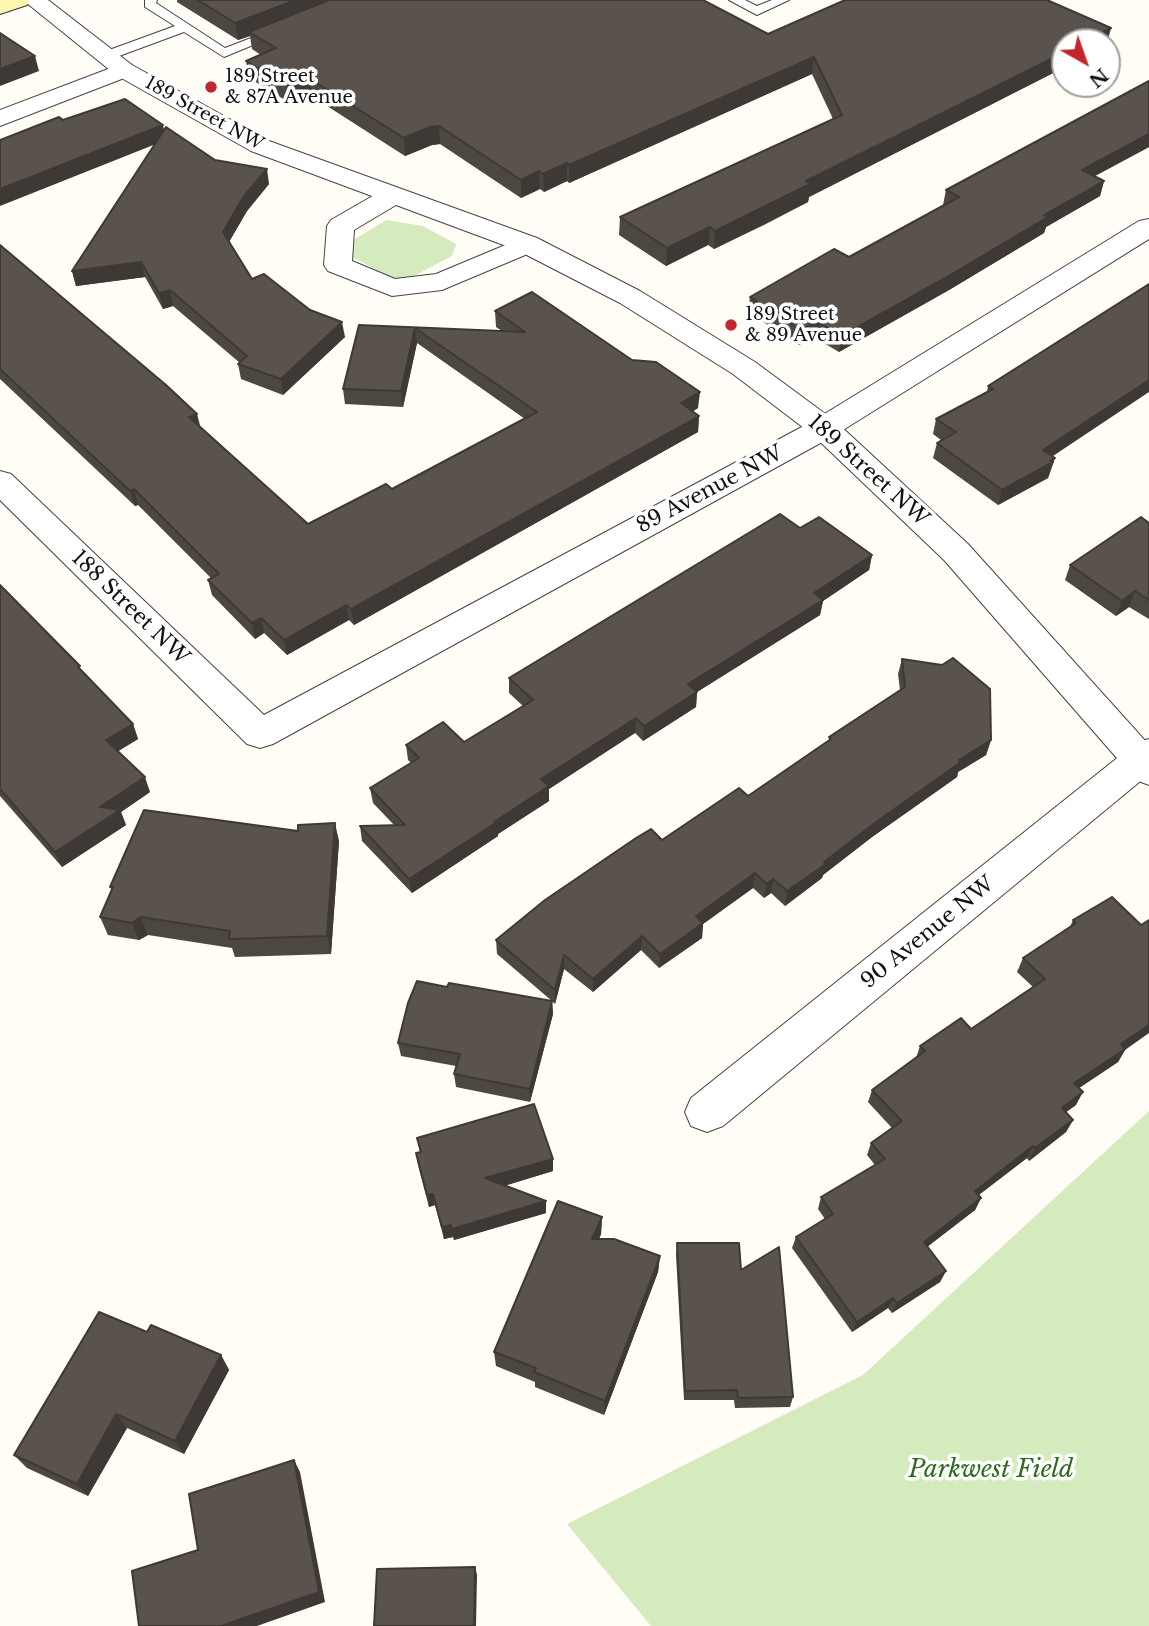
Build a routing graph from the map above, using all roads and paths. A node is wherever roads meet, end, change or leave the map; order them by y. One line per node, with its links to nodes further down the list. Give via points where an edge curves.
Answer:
1 (19, 0): 6 (main road)
2 (34, 0): 9 (street, 189 Street NW)
3 (151, 0): 7 (lane, via 149,4)
4 (735, 0): 5 (lane, via 757,11)
5 (783, 0)
6 (0, 7)
7 (185, 27): 8 (lane, via 224,53); 9 (lane)
8 (286, 29)
9 (115, 63): 10 (street); 11 (street, 189 Street NW, via 260,146)
10 (0, 119)
11 (392, 196): 13 (street, 189 Street NW); 13 (street, via 341,226 338,265 392,288 442,282)
12 (1149, 226): 14 (street, 89 Avenue NW)
13 (527, 244): 14 (street, 189 Street NW, via 688,331)
14 (824, 428): 16 (street, 89 Avenue NW); 17 (street, 189 Street NW, via 956,552)
15 (0, 481): 16 (street, 188 Street NW)
16 (260, 734)
17 (1146, 761): 18 (street, 90 Avenue NW)
18 (708, 1112)

